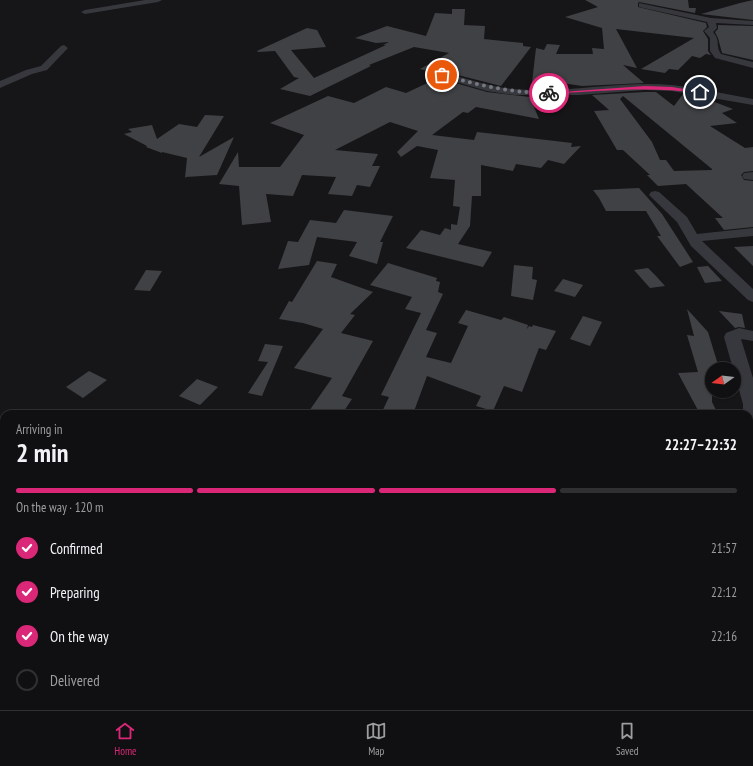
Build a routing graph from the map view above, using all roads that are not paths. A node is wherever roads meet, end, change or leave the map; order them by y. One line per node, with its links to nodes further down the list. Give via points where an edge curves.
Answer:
1 (158, 0): 2 (street)
2 (143, 1): 4 (street)
3 (642, 5): 5 (street)
4 (85, 12)
5 (711, 20): 6 (street); 8 (street, via 713,28 708,32 714,38 713,46 718,56)
6 (753, 23)
7 (64, 48): 10 (street, via 44,68)
8 (753, 65)
9 (442, 75): 11 (street, via 487,88 514,92 672,88)
10 (0, 85)
11 (753, 102)
12 (655, 196): 14 (street, via 682,220)
13 (753, 232): 14 (street)
14 (694, 238): 15 (street, via 710,257)
15 (753, 297)
16 (753, 336): 17 (street, via 739,333 732,337)
17 (752, 410)

